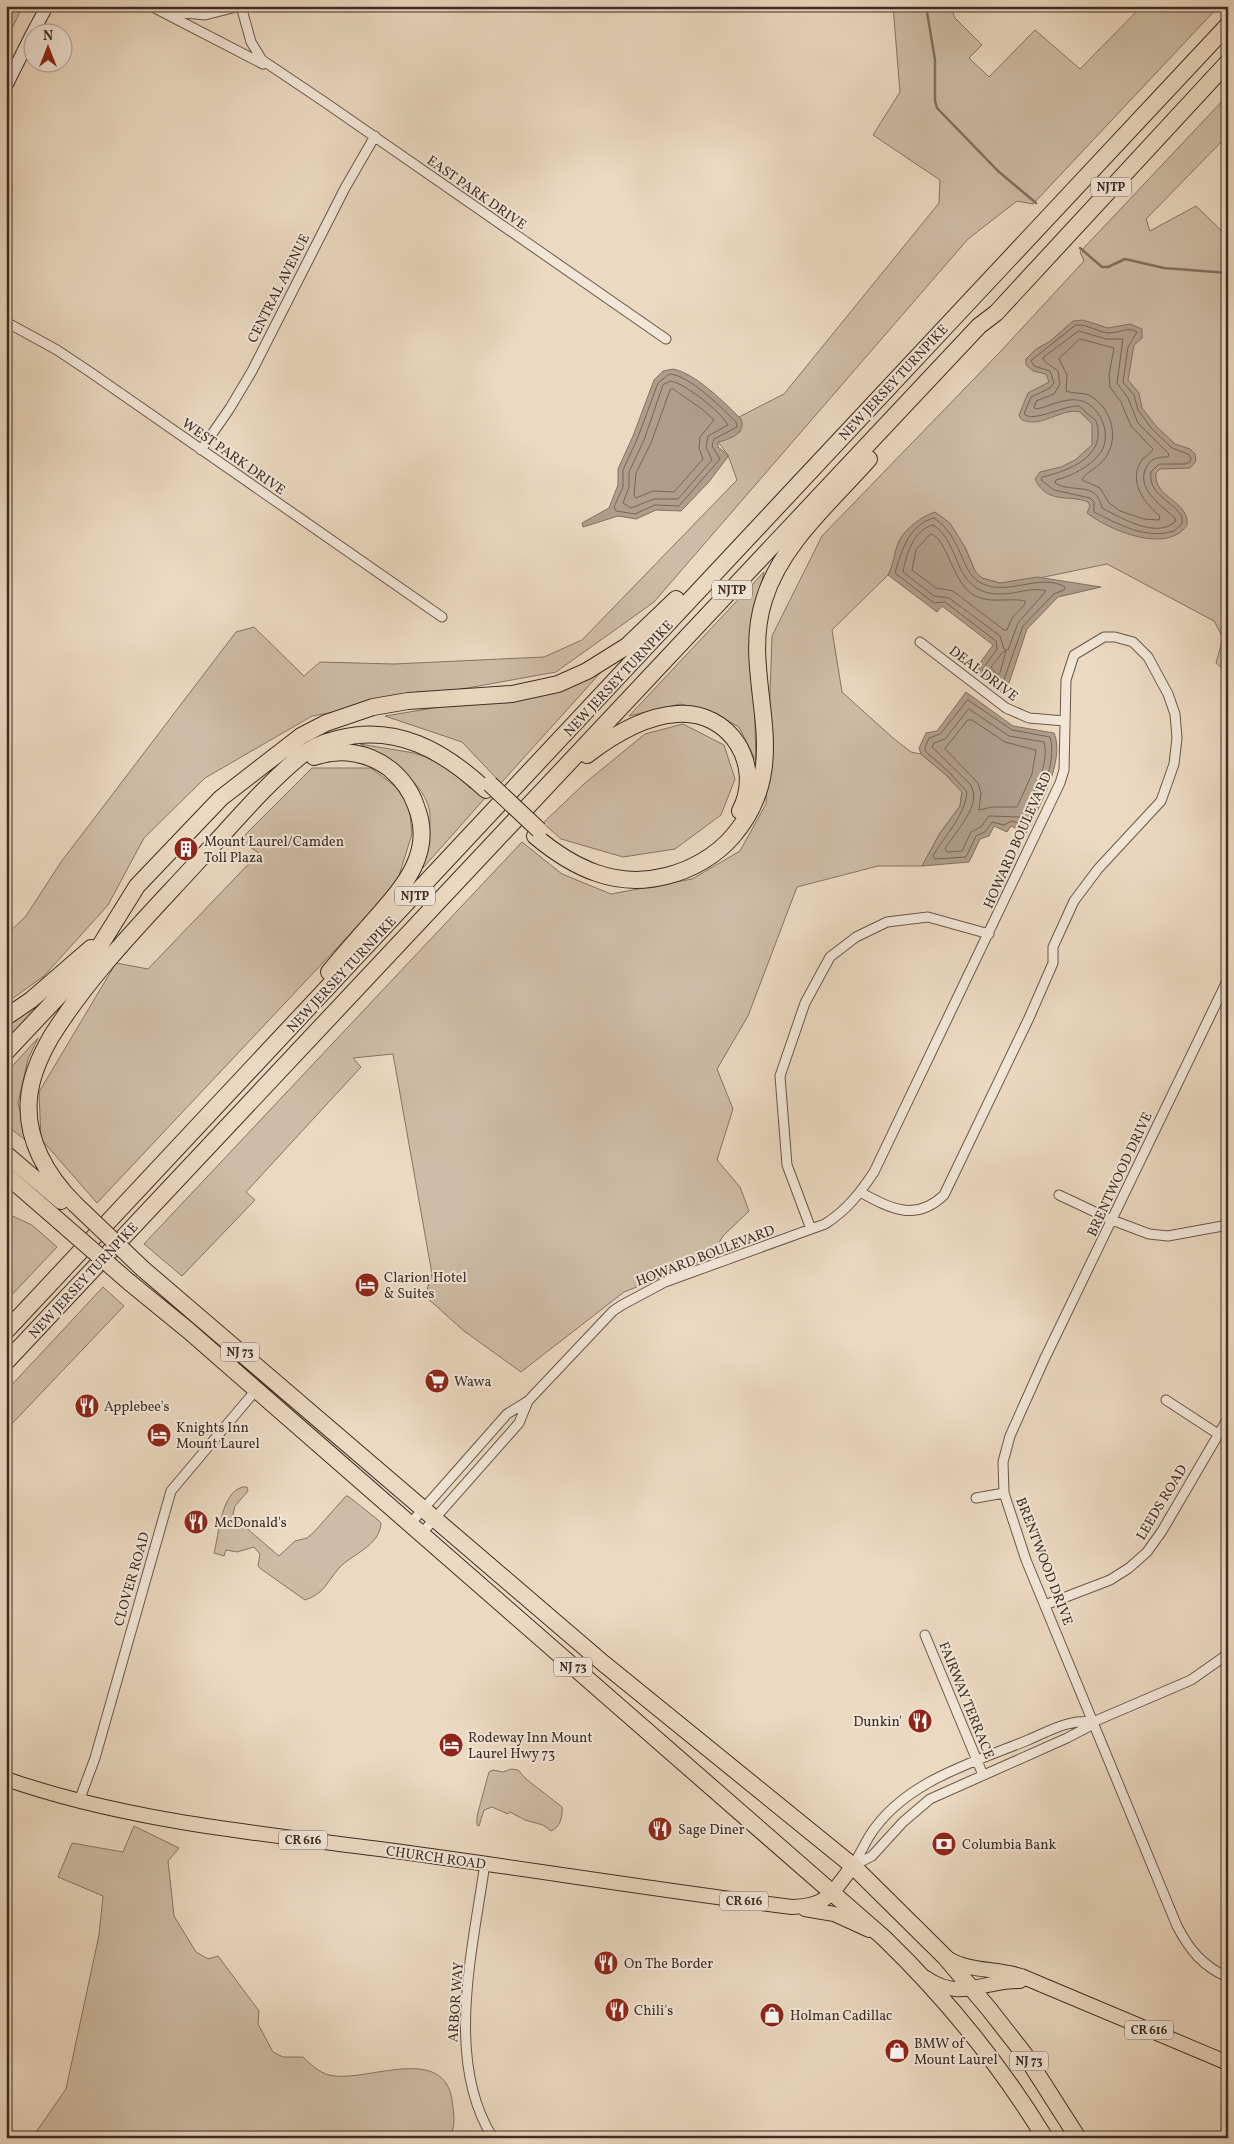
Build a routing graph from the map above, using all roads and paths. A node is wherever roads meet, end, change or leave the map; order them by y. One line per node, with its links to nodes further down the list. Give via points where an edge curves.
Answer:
1 (47, 6): 4 (street)
2 (241, 6): 3 (street, via 204,15); 8 (street, EAST PARK DRIVE, via 255,51)
3 (153, 8): 8 (street, EAST PARK DRIVE)
4 (39, 22)
5 (1228, 25): 14 (highway, NEW JERSEY TURNPIKE / NJTP)
6 (22, 55): 9 (street)
7 (1228, 62): 11 (highway, NEW JERSEY TURNPIKE / NJTP)
8 (272, 68): 10 (street, EAST PARK DRIVE)
9 (6, 86)
10 (375, 136): 13 (street, EAST PARK DRIVE); 15 (street, CENTRAL AVENUE, via 247,379)
11 (996, 313): 22 (highway, via 789,550 773,575 763,602 759,630 765,765 752,810 730,840 702,862 680,872 656,879 630,880 606,877 582,868 561,857); 23 (highway, NEW JERSEY TURNPIKE / NJTP, via 979,326)
12 (6, 322): 15 (street, WEST PARK DRIVE, via 57,350)
13 (666, 339)
14 (924, 349): 19 (highway, via 856,407 649,627 601,663 572,679 528,692 408,701 356,711 301,736); 31 (highway, NEW JERSEY TURNPIKE / NJTP)
15 (201, 450): 16 (street, WEST PARK DRIVE)
16 (442, 617)
17 (920, 642): 18 (street, DEAL DRIVE, via 1006,708 1029,718)
18 (1065, 721): 25 (street, HOWARD BOULEVARD, via 1064,770 1060,783); 34 (street, HOWARD BOULEVARD, via 1066,680 1074,655 1104,637 1133,642 1157,672 1175,714 1174,764 1161,801 1098,869 1074,901 1053,947 1053,963 1039,995 944,1194 934,1205 918,1211 886,1206)
19 (264, 764): 21 (highway, via 329,732 358,726 387,726 413,731 439,742); 24 (highway, via 221,798 166,854 137,886)
20 (282, 775): 21 (highway, via 302,756 324,743 360,734 384,734 420,743 442,754); 26 (highway); 31 (highway, via 324,753 352,753 376,760 398,777 411,793 418,810 422,837 420,855 407,881 298,1007)
21 (488, 787): 22 (highway)
22 (537, 833): 23 (highway, via 571,854 603,867 640,872 681,863 712,844 738,816 748,785 744,754 729,732 705,717 676,714 644,722 609,739 587,755 489,858)
23 (470, 869): 41 (highway, NEW JERSEY TURNPIKE / NJTP)
24 (114, 925): 28 (highway, via 42,992); 29 (highway, via 88,964)
25 (989, 934): 34 (street, HOWARD BOULEVARD, via 874,1172); 39 (street, via 928,916 887,922 856,937 830,957 805,1003 780,1076 787,1165)
26 (127, 939): 30 (highway, via 94,969); 36 (highway, via 59,1025 38,1063 31,1085 29,1120 38,1153)
27 (1228, 979): 37 (street, BRENTWOOD DRIVE)
28 (6, 1017)
29 (6, 1052)
30 (6, 1064)
31 (257, 1064): 40 (highway, NEW JERSEY TURNPIKE / NJTP)
32 (6, 1154): 36 (highway, NJ 73)
33 (6, 1175): 36 (highway, NJ 73)
34 (860, 1192): 39 (street, HOWARD BOULEVARD, via 842,1214)
35 (1059, 1195): 37 (street)
36 (68, 1211): 42 (highway, NJ 73, bridge, via 129,1282); 49 (highway, NJ 73, bridge, via 107,1236)
37 (1112, 1220): 38 (street, via 1149,1234 1168,1236); 47 (street, BRENTWOOD DRIVE, via 1010,1436 1003,1462)
38 (1228, 1225)
39 (811, 1229): 44 (street, HOWARD BOULEVARD, via 665,1282 634,1297 613,1311)
40 (6, 1331)
41 (6, 1362)
42 (256, 1390): 50 (highway, NJ 73); 58 (street, CLOVER ROAD, via 178,1480 168,1497 95,1758)
43 (1166, 1400): 46 (street)
44 (528, 1401): 49 (street, HOWARD BOULEVARD, via 506,1414); 49 (street, HOWARD BOULEVARD, via 519,1423)
45 (1228, 1418): 46 (street, LEEDS ROAD)
46 (1218, 1434): 51 (street, LEEDS ROAD, via 1147,1552 1129,1568 1105,1582)
47 (1004, 1493): 48 (street); 51 (street, BRENTWOOD DRIVE)
48 (976, 1498)
49 (428, 1515): 50 (street, HOWARD BOULEVARD); 50 (street, HOWARD BOULEVARD); 60 (highway, NJ 73, via 676,1724)
50 (415, 1529): 61 (highway, NJ 73)
51 (1045, 1605): 54 (street, BRENTWOOD DRIVE)
52 (925, 1635): 55 (street, FAIRWAY TERRACE)
53 (1228, 1654): 54 (street, via 1191,1680)
54 (1093, 1722): 55 (street, via 1081,1720 1070,1723); 56 (street, via 1067,1738); 66 (street, BRENTWOOD DRIVE, via 1176,1926 1203,1963)
55 (976, 1760): 56 (street, FAIRWAY TERRACE); 60 (street, via 927,1784 901,1803 870,1834)
56 (983, 1775): 60 (street, via 930,1799 903,1822 872,1856)
57 (6, 1780): 58 (main road, CHURCH ROAD / CR 616)
58 (79, 1801): 59 (main road, CHURCH ROAD / CR 616, via 213,1828)
59 (485, 1863): 62 (main road, CHURCH ROAD / CR 616); 70 (street, ARBOR WAY, via 470,1974 465,2050 474,2098)
60 (853, 1866): 61 (main road, CHURCH ROAD / CR 616); 64 (highway, NJ 73)
61 (832, 1893): 62 (main road, CHURCH ROAD / CR 616, via 818,1904); 63 (highway, NJ 73)
62 (792, 1907): 63 (main road, CR 616, via 844,1918)
63 (884, 1938): 65 (highway, NJ 73)
64 (945, 1957): 67 (main road, CR 616, via 963,1966 1005,1972); 68 (highway, NJ 73)
65 (915, 1970): 68 (main road, CR 616, via 935,1984 951,1990); 71 (highway, NJ 73, via 984,2052)
66 (1228, 1978)
67 (1039, 1984): 68 (main road, CR 616, via 1004,1981); 69 (main road, CR 616)
68 (972, 1989): 72 (highway, NJ 73, via 1025,2055)
69 (1228, 2062)
70 (493, 2138)
71 (1045, 2138)
72 (1078, 2138)

